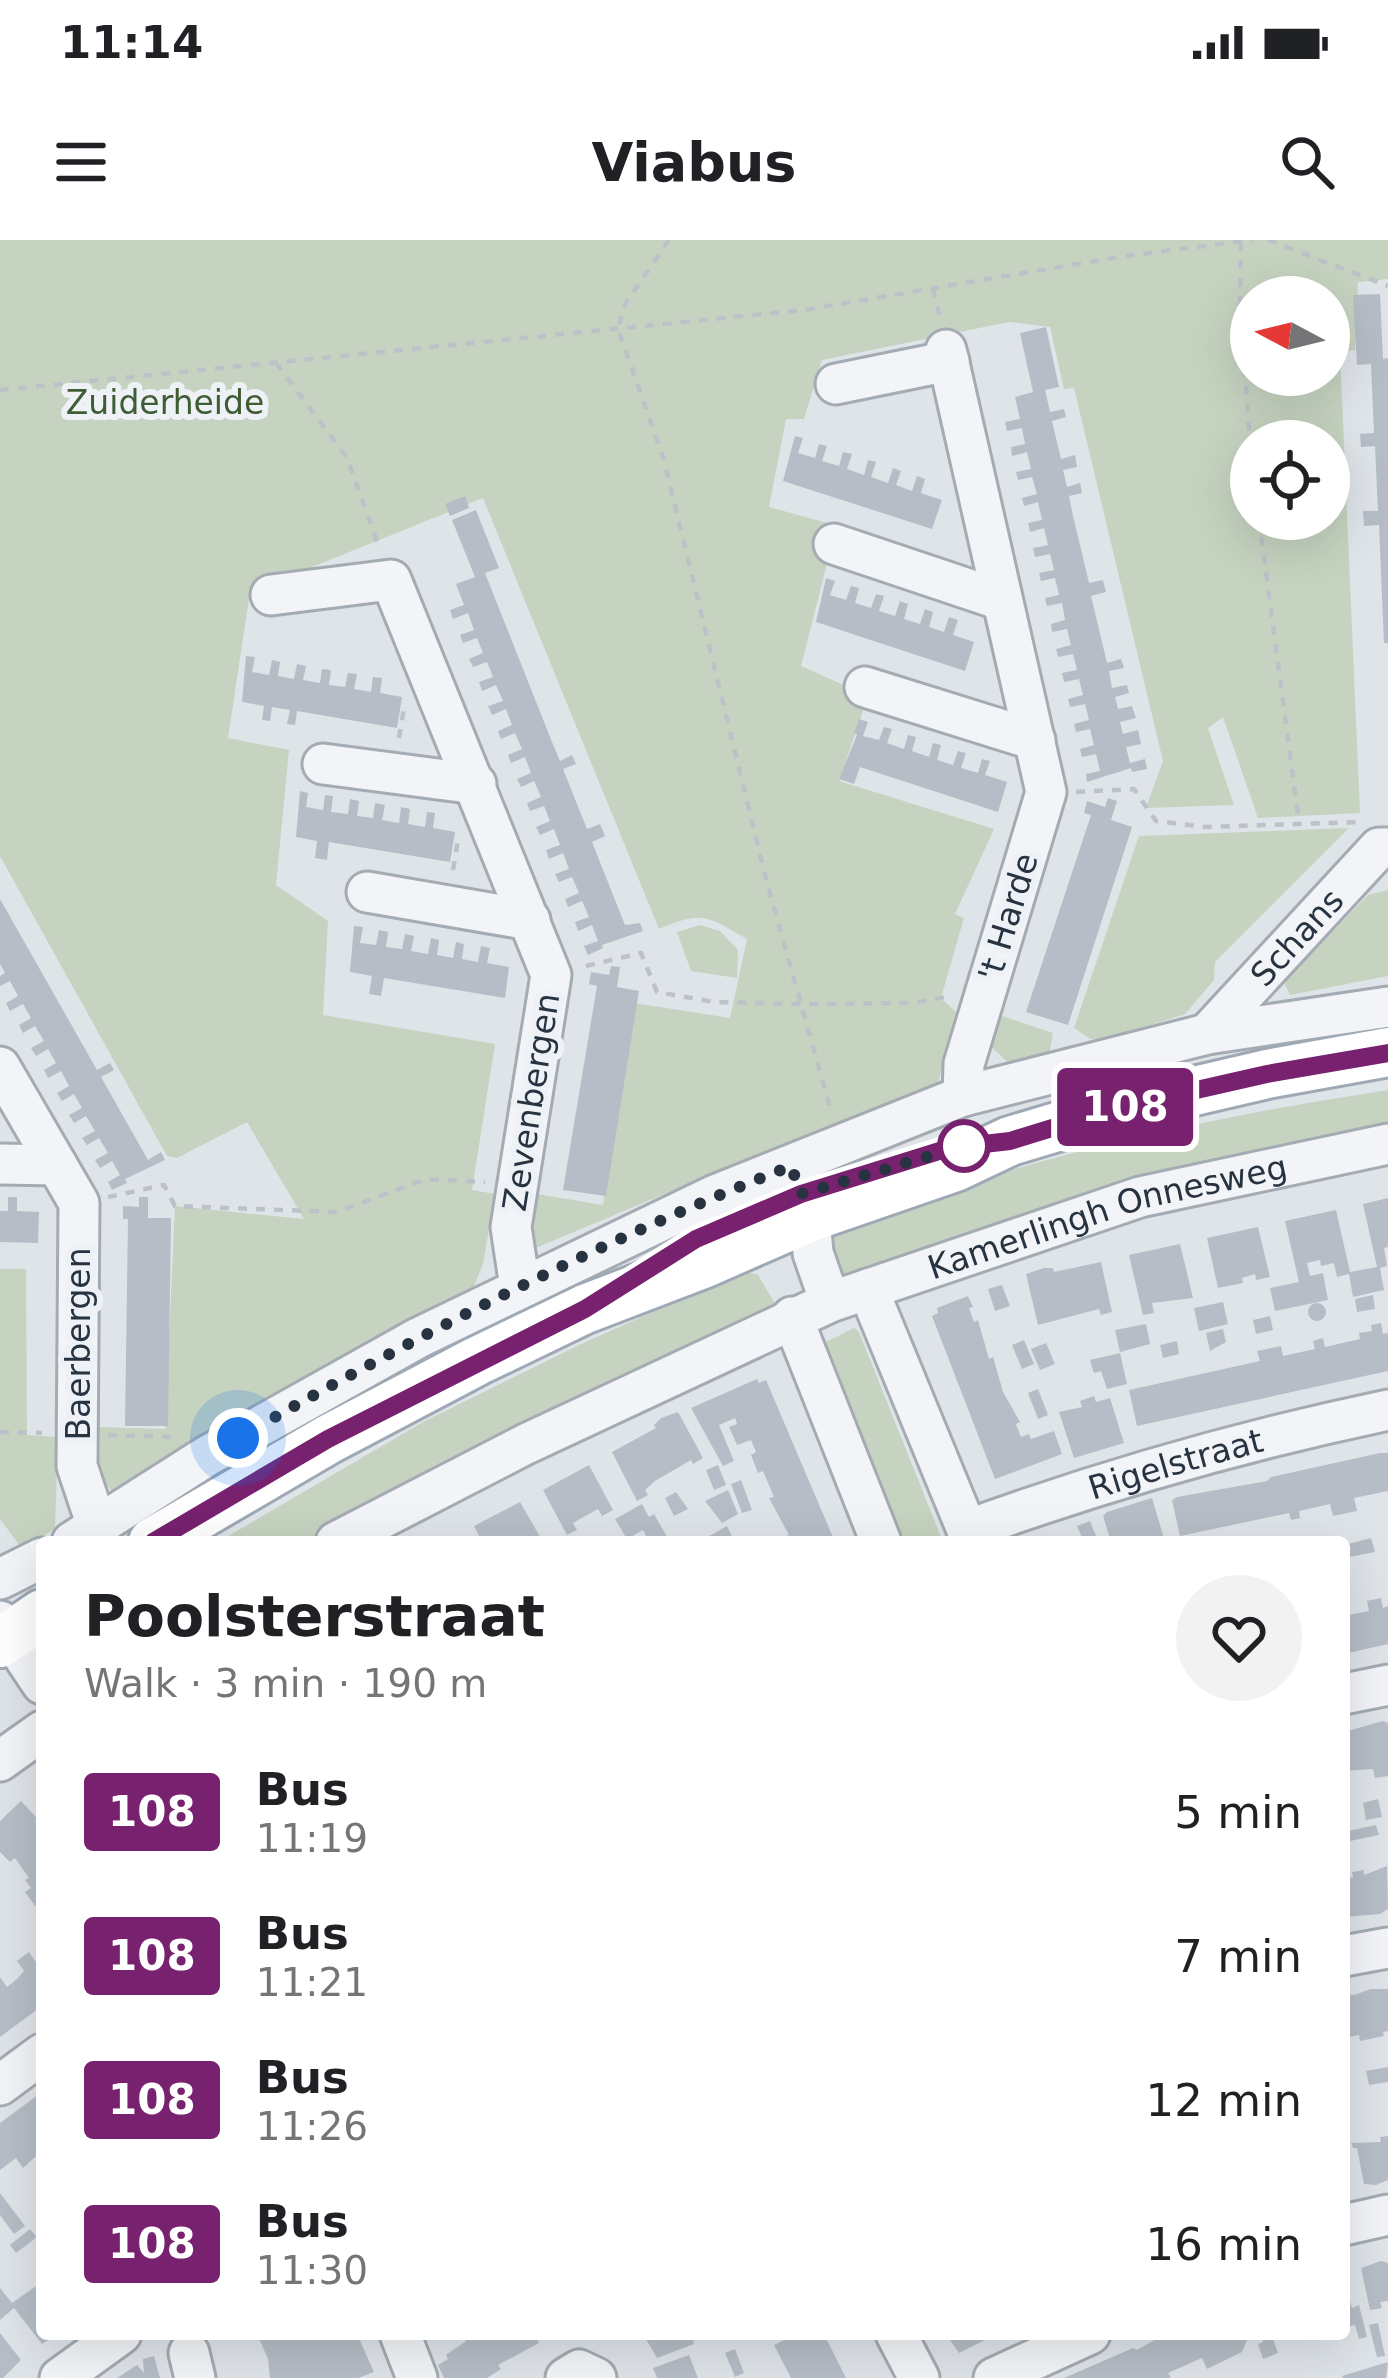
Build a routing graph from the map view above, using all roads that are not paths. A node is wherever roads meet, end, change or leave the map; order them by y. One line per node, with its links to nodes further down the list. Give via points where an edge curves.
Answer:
1 (836, 384): 4 (street, 't Harde, via 948,356)
2 (834, 544): 4 (street)
3 (272, 596): 8 (street, Zevenbergen, via 391,580)
4 (1001, 600): 6 (street, 't Harde)
5 (865, 687): 6 (street)
6 (1035, 740): 16 (street, 't Harde, via 1046,792 964,1064)
7 (323, 764): 8 (street)
8 (471, 784): 11 (street, Zevenbergen)
9 (1377, 835): 13 (street, Schans, via 1379,848)
10 (368, 892): 11 (street)
11 (530, 920): 21 (street, Zevenbergen, via 551,975 511,1227)
12 (1388, 1007): 13 (street)
13 (1207, 1034): 16 (street)
14 (1388, 1052): 20 (main road, via 1117,1108 1010,1141 949,1148)
15 (0, 1067): 19 (street, Baerbergen)
16 (963, 1096): 20 (street, via 842,1145)
17 (1388, 1144): 22 (street, Kamerlingh Onnesweg, via 1140,1197)
18 (0, 1164): 19 (street)
19 (57, 1165): 26 (street, Baerbergen, via 79,1203 77,1466)
20 (801, 1192): 21 (street, via 716,1195); 23 (street); 27 (main road, via 696,1239 585,1309 328,1439)
21 (520, 1287): 26 (street, via 238,1438)
22 (868, 1289): 23 (street, Kamerlingh Onnesweg); 30 (street)
23 (830, 1302): 24 (street, Kamerlingh Onnesweg)
24 (792, 1317): 28 (street, Kamerlingh Onnesweg); 29 (street)
25 (1388, 1410): 30 (street, Rigelstraat, via 1089,1485)
26 (85, 1534)
27 (163, 1536)
28 (348, 1536)
29 (879, 1536)
30 (970, 1536)
31 (36, 1561): 32 (street)
32 (0, 1580)
33 (13, 1629): 34 (street)
34 (36, 1673)
35 (1388, 1685): 36 (street)
36 (1350, 1693)
37 (36, 1735): 38 (street)
38 (0, 1761)
39 (1388, 1948): 40 (street)
40 (1350, 1955)
41 (36, 2058): 42 (street)
42 (0, 2085)
43 (1388, 2215): 44 (street)
44 (1350, 2224)
45 (113, 2340): 49 (street)
46 (402, 2340): 50 (street)
47 (899, 2340): 53 (street)
48 (1077, 2340): 54 (street)
49 (60, 2378)
50 (417, 2378)
51 (566, 2378): 52 (street, via 579,2370)
52 (596, 2378)
53 (919, 2378)
54 (994, 2378)

